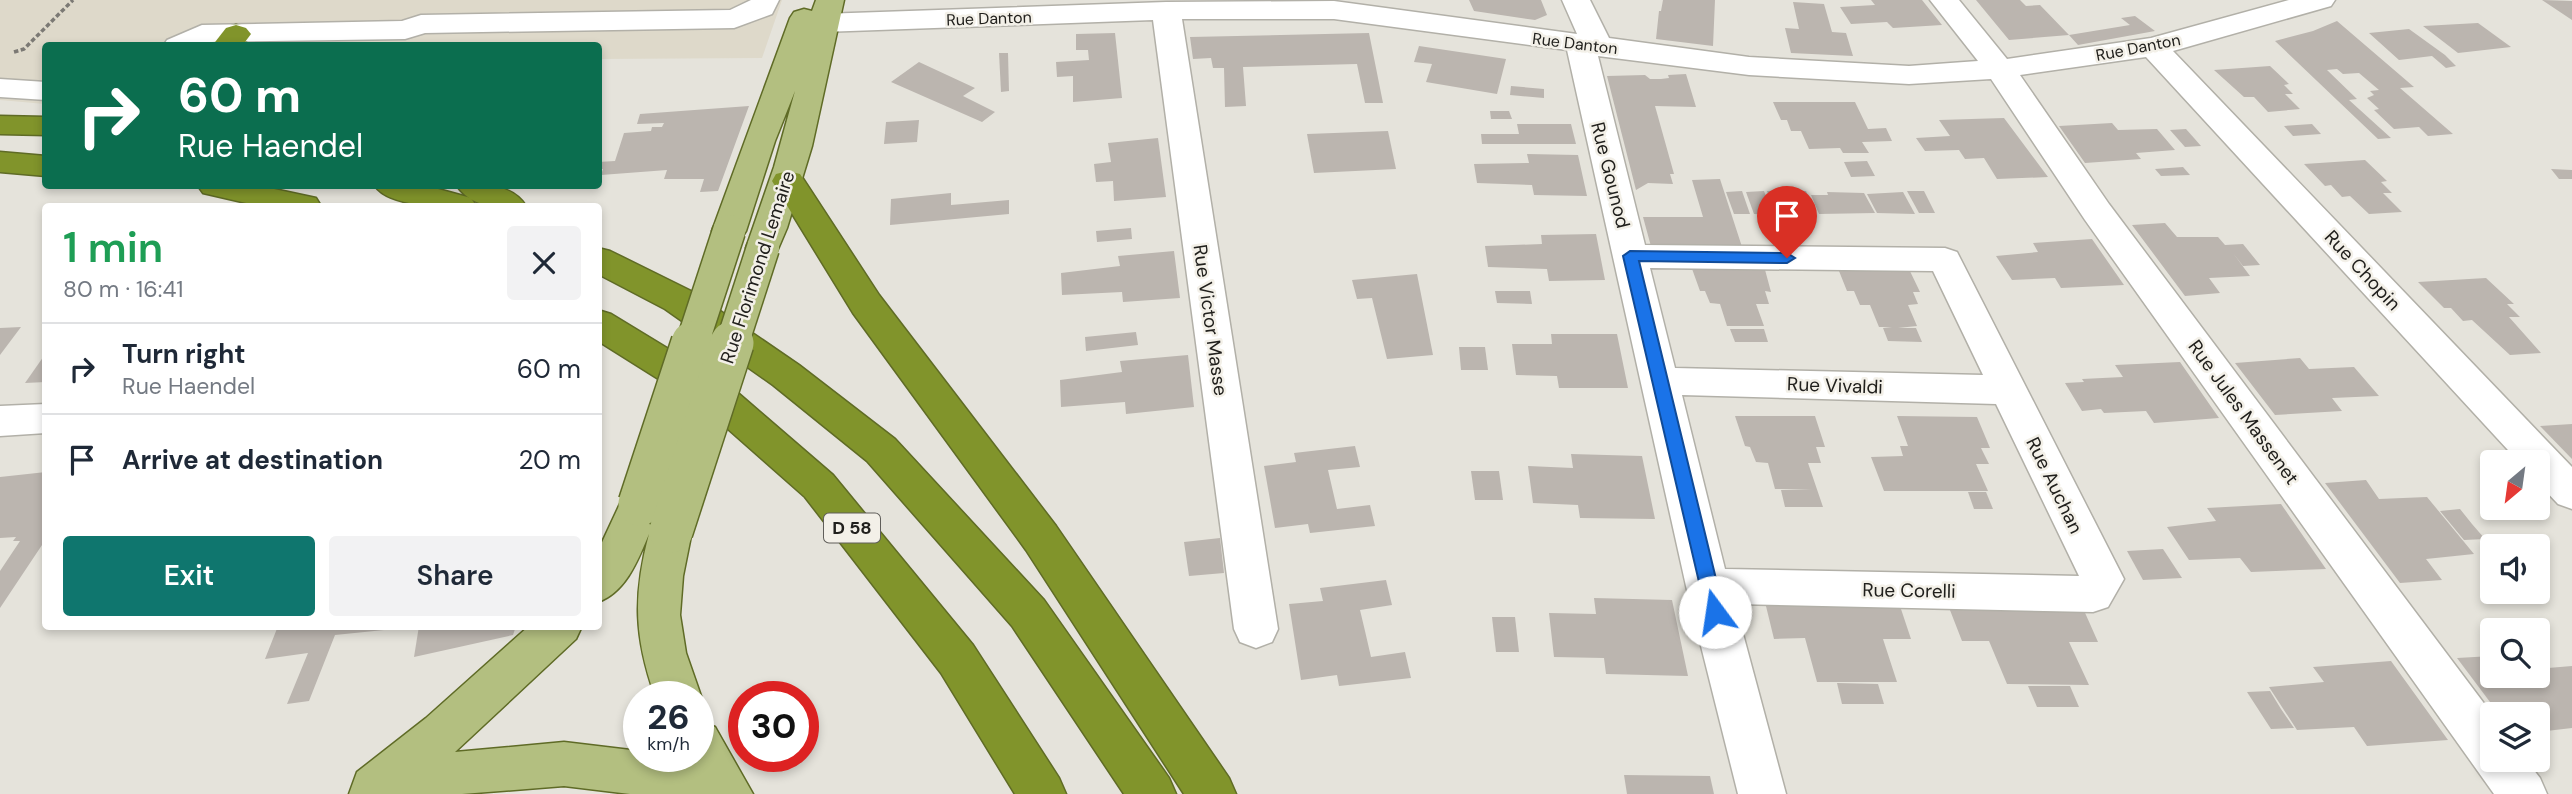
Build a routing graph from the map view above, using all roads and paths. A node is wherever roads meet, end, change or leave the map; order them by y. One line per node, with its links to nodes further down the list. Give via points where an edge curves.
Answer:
1 (73, 0): 16 (path, via 24,49)
2 (264, 0): 12 (street)
3 (297, 0): 11 (street)
4 (765, 0): 11 (street, via 762,8 734,19)
5 (1576, 0): 14 (street, Rue Gounod)
6 (1944, 0): 17 (street, Rue Jules Massenet)
7 (2321, 0): 15 (street, Rue Danton)
8 (1332, 5): 10 (street, Rue Danton); 14 (street, Rue Danton)
9 (821, 8): 10 (street, Rue Danton); 24 (main road, Rue Florimond Lemaire, via 813,80); 39 (main road, Rue Florimond Lemaire, bridge, via 729,232)
10 (1166, 11): 43 (street, Rue Victor Masse)
11 (271, 31): 12 (street)
12 (231, 40): 13 (street, via 202,34)
13 (185, 42)
14 (1589, 46): 17 (street, Rue Danton, via 1749,66 1909,75); 31 (street, Rue Gounod)
15 (2153, 47): 17 (street, Rue Danton); 38 (street, Rue Chopin)
16 (12, 53)
17 (2000, 69): 46 (street, Rue Jules Massenet, via 2097,212)
18 (0, 88): 19 (street)
19 (42, 91)
20 (0, 125): 21 (highway)
21 (42, 126)
22 (0, 162): 23 (highway)
23 (42, 166)
24 (788, 181): 39 (main road, Rue Florimond Lemaire, bridge); 55 (highway, via 866,304 1041,538)
25 (228, 189): 28 (highway)
26 (401, 189): 29 (highway)
27 (479, 189): 30 (highway)
28 (291, 203)
29 (449, 203)
30 (504, 203)
31 (1630, 256): 34 (street, Rue Gounod); 35 (street, via 1945,260)
32 (602, 261): 54 (highway, via 678,300 786,375 881,450 1028,613)
33 (602, 325): 53 (highway, D 58, via 717,397 819,486 957,659)
34 (1661, 381): 35 (street, Rue Vivaldi); 42 (street, Rue Gounod)
35 (2008, 390): 40 (street, Rue Auchan)
36 (42, 418): 37 (street)
37 (0, 421)
38 (2572, 494)
39 (656, 518): 41 (main road, via 623,547); 45 (main road, via 661,568 657,606 663,657)
40 (2102, 579): 42 (street, Rue Corelli, via 2093,594)
41 (602, 580)
42 (1708, 586): 56 (street, Rue Gounod)
43 (1256, 629)
44 (556, 630): 49 (main road, via 443,733)
45 (672, 681)
46 (2480, 736)
47 (714, 769): 52 (main road)
48 (2507, 772): 57 (street)
49 (366, 794)
50 (373, 794): 51 (main road, via 466,771 564,764 655,775)
51 (704, 794)
52 (729, 794)
53 (1042, 794)
54 (1152, 794)
55 (1212, 794)
56 (1762, 794)
57 (2523, 794)

